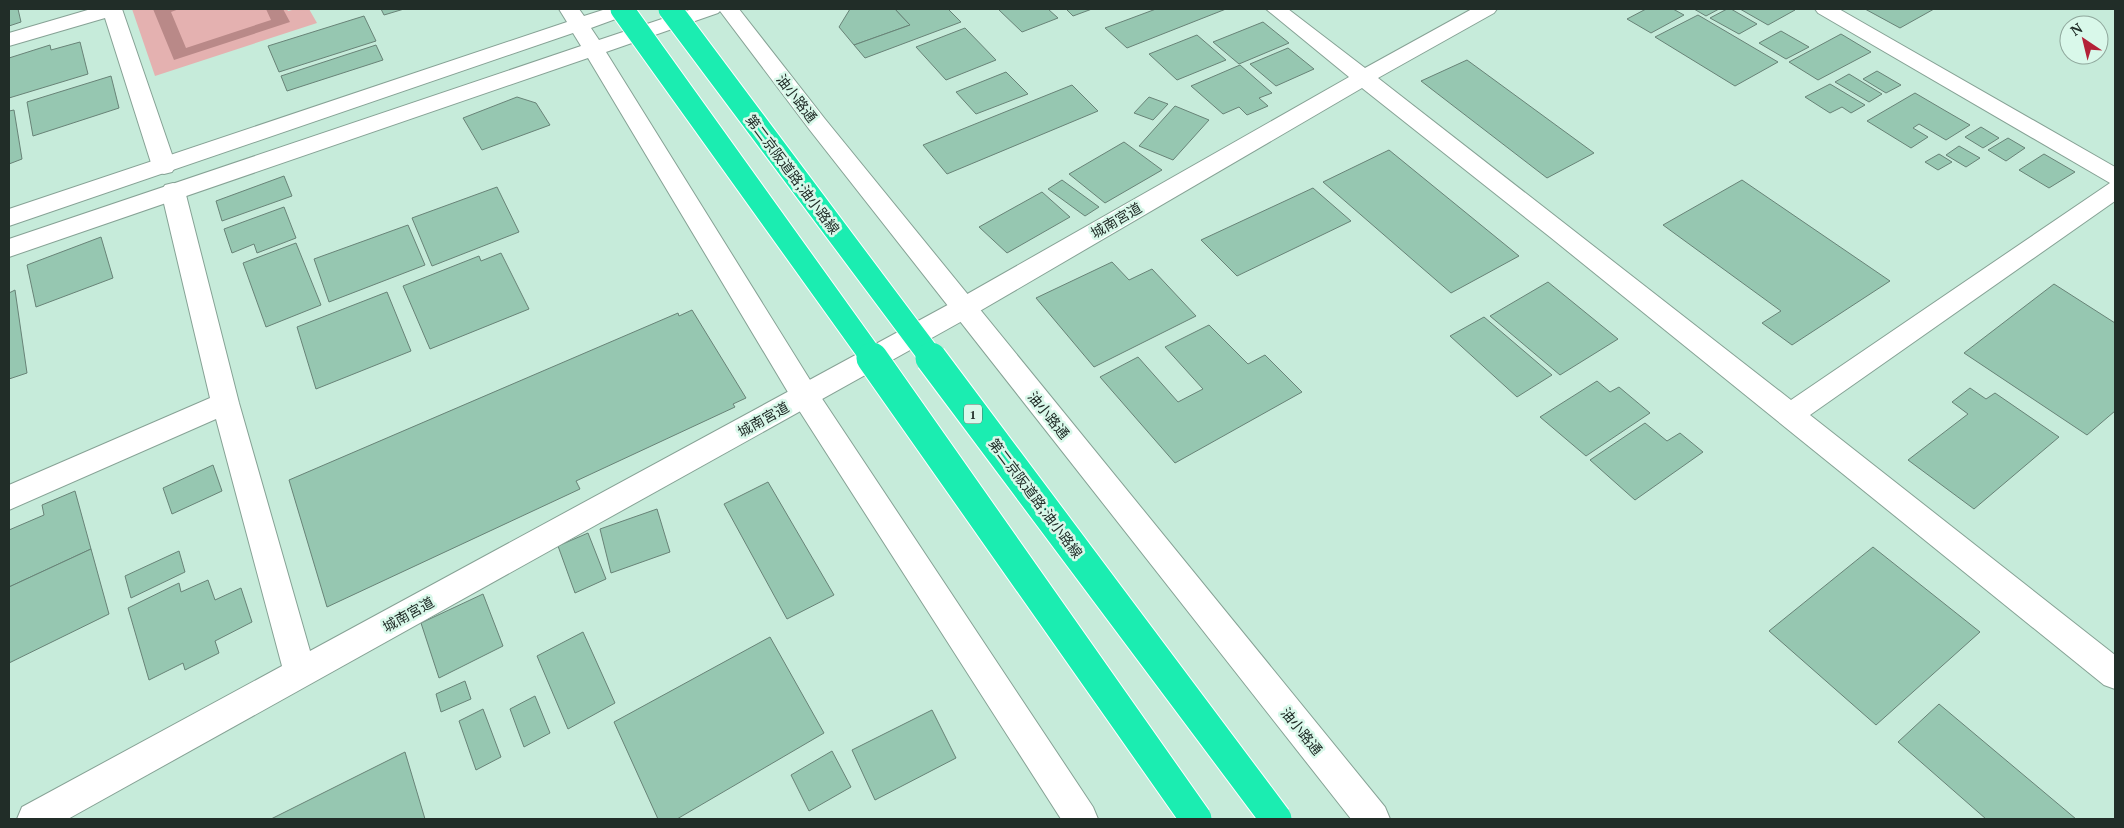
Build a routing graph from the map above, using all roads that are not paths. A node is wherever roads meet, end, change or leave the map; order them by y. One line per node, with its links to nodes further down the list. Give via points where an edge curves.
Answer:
1 (112, 9): 10 (street); 13 (street)
2 (623, 9): 9 (street); 29 (highway, bridge)
3 (670, 9): 30 (highway, 第二京阪道路;油小路線 / 1, bridge)
4 (711, 9): 11 (street)
5 (729, 9): 19 (street, 油小路通)
6 (1276, 9): 12 (street)
7 (1487, 9): 12 (street, 城南宮道)
8 (1825, 9): 14 (street)
9 (574, 17): 11 (street); 13 (street)
10 (9, 40)
11 (593, 49): 16 (street); 20 (street)
12 (1363, 78): 19 (street, 城南宮道); 22 (street)
13 (164, 166): 17 (street)
14 (2115, 177)
15 (2115, 190): 22 (street)
16 (173, 192): 18 (street); 21 (street)
17 (9, 218)
18 (9, 248)
19 (964, 308): 20 (street, 城南宮道); 31 (street, 油小路通)
20 (805, 396): 24 (street, 城南宮道); 28 (street)
21 (225, 403): 23 (street); 24 (street)
22 (1790, 415): 25 (street)
23 (9, 498)
24 (300, 673): 26 (street, 城南宮道)
25 (2115, 674)
26 (67, 811): 27 (street, 城南宮道)
27 (34, 819)
28 (1081, 819)
29 (1196, 819)
30 (1276, 819)
31 (1373, 819)

